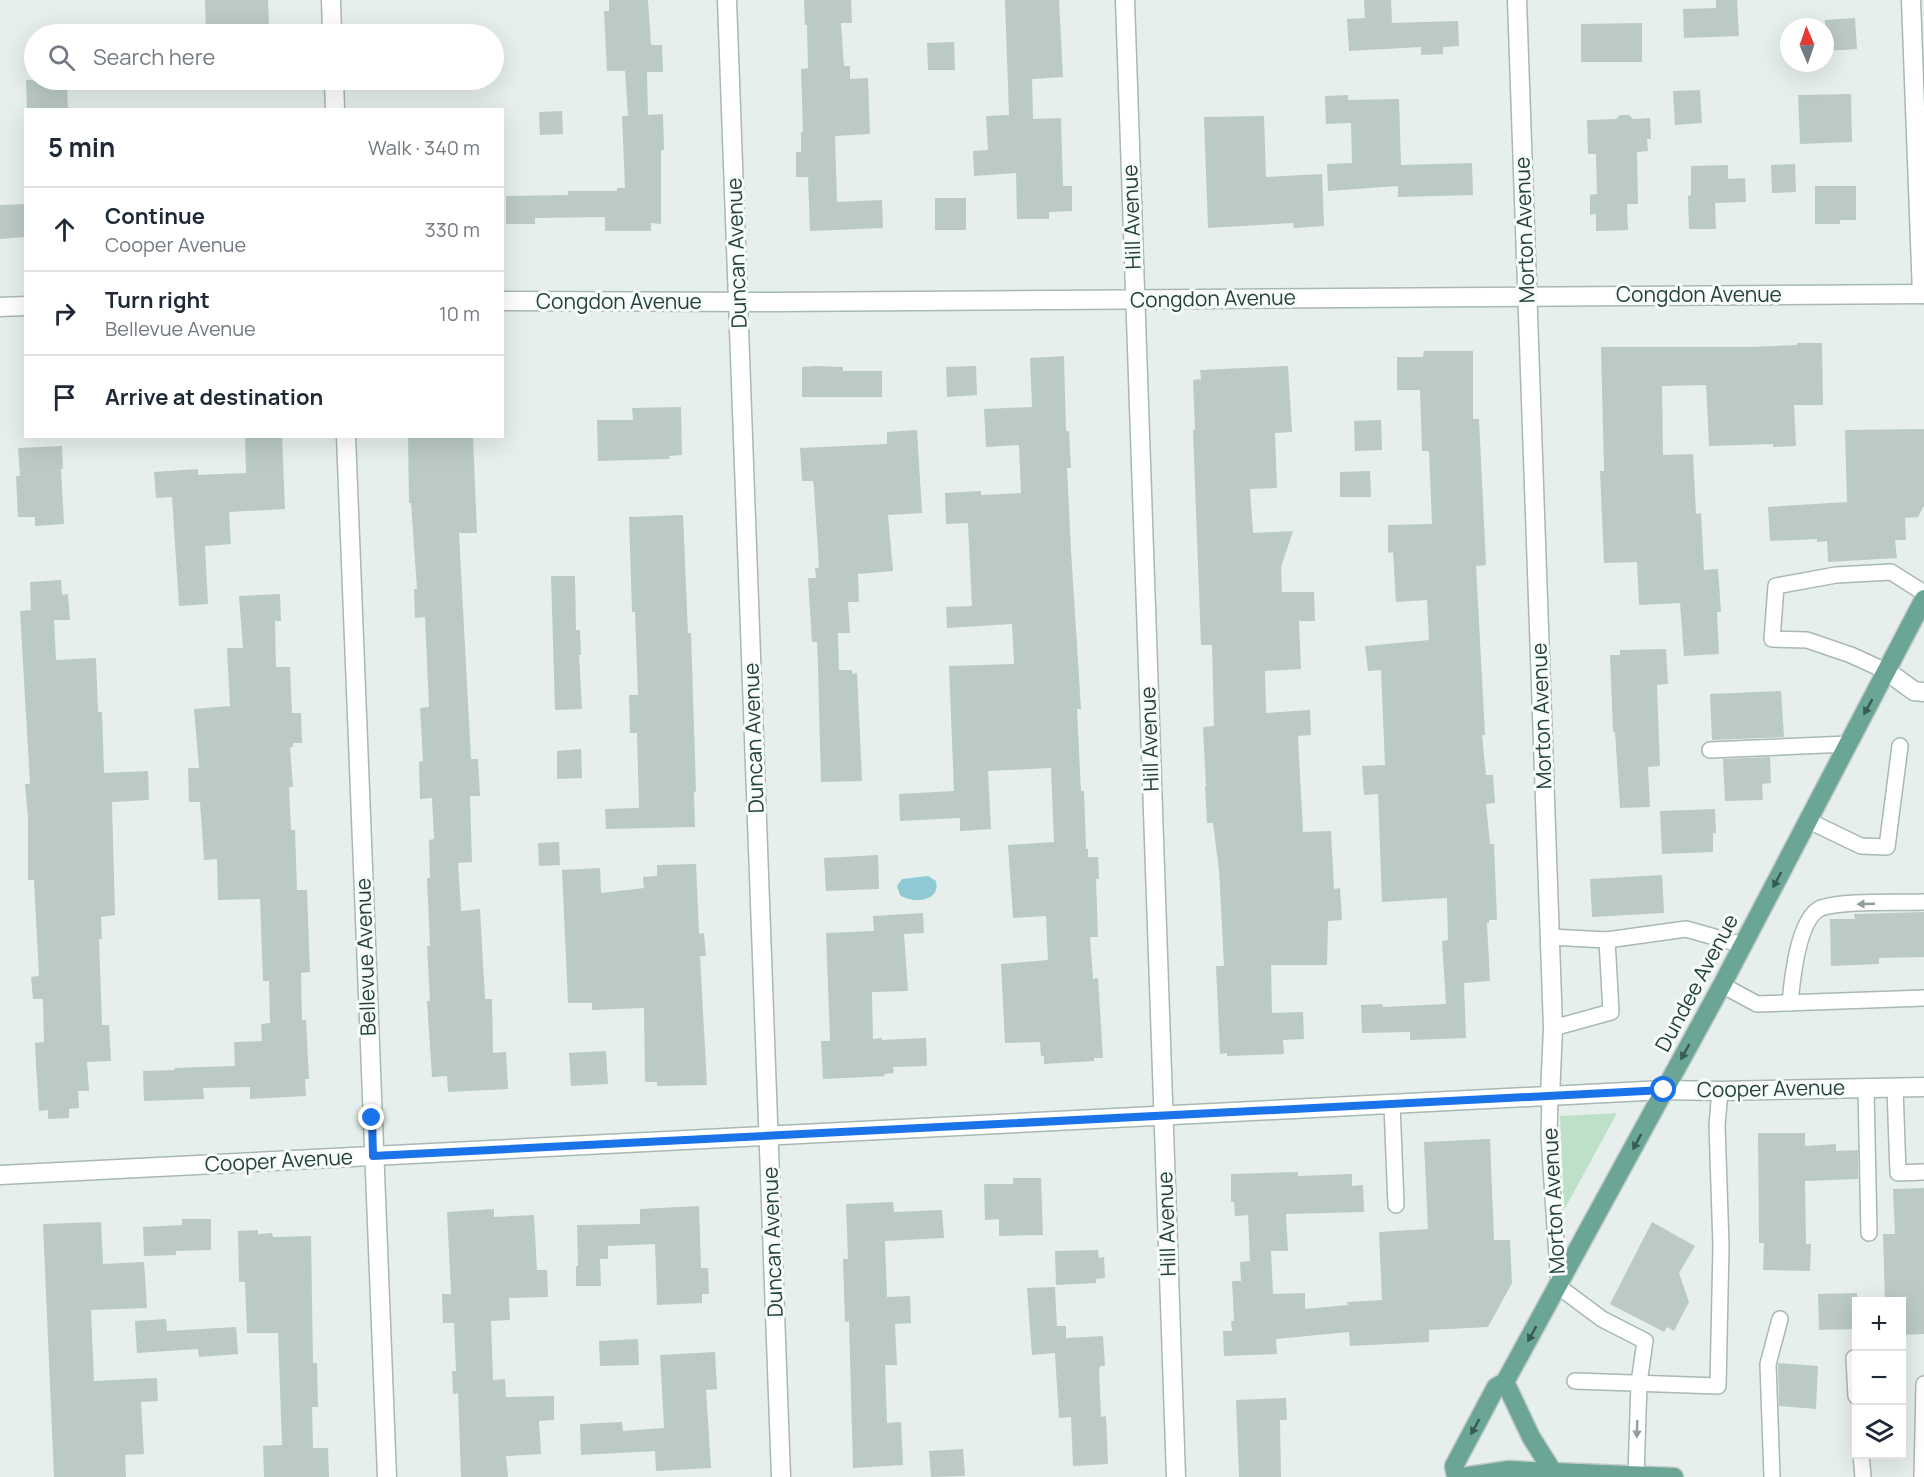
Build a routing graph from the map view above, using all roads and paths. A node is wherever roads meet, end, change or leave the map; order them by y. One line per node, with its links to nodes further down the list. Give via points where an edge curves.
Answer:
1 (331, 0): 6 (street)
2 (727, 0): 14 (street, Duncan Avenue)
3 (1125, 0): 12 (street, Hill Avenue)
4 (1517, 0): 11 (street, Morton Avenue)
5 (1911, 0): 9 (street)
6 (332, 24)
7 (334, 90): 8 (street)
8 (335, 108)
9 (1921, 200): 10 (street)
10 (1923, 294): 11 (street, Congdon Avenue)
11 (1527, 297): 12 (street, Congdon Avenue); 27 (street, Morton Avenue)
12 (1135, 300): 14 (street, Congdon Avenue); 41 (street, Hill Avenue)
13 (504, 302): 14 (street, Congdon Avenue)
14 (738, 302): 42 (street, Duncan Avenue)
15 (24, 306): 16 (street)
16 (0, 307)
17 (346, 438): 43 (street, Bellevue Avenue)
18 (1924, 593): 20 (lane, via 1891,572 1836,575 1776,586 1772,639 1807,640)
19 (1924, 599): 20 (main road, Dundee Avenue)
20 (1888, 672): 21 (street, via 1914,691); 22 (main road, Dundee Avenue, one-way to 22)
21 (1924, 692)
22 (1848, 744): 24 (lane); 25 (main road, Dundee Avenue)
23 (1900, 746): 25 (lane, via 1887,847 1862,846)
24 (1710, 750)
25 (1809, 821): 29 (main road, Dundee Avenue, one-way to 29)
26 (1924, 902): 32 (lane, one-way to 32, via 1820,909 1808,922 1799,946)
27 (1550, 937): 28 (lane); 33 (street, Morton Avenue)
28 (1607, 940): 29 (lane, via 1686,928); 33 (lane, via 1611,1012)
29 (1743, 945): 30 (main road, Dundee Avenue)
30 (1722, 985): 32 (lane, via 1757,1004); 37 (main road, Dundee Avenue, one-way to 37)
31 (1924, 998): 32 (lane)
32 (1790, 1003)
33 (1553, 1028): 39 (street, Morton Avenue)
34 (1924, 1087): 36 (street, Cooper Avenue)
35 (1866, 1088): 36 (street, Cooper Avenue); 38 (street, Cooper Avenue); 47 (lane)
36 (1895, 1088): 44 (lane, via 1898,1173)
37 (1664, 1090): 38 (street, Cooper Avenue); 39 (street, Cooper Avenue); 48 (main road, Dundee Avenue, one-way to 48)
38 (1720, 1092): 52 (lane, via 1718,1386)
39 (1550, 1096): 40 (street, Cooper Avenue); 48 (lane, Morton Avenue)
40 (1392, 1104): 41 (street, Cooper Avenue); 46 (lane)
41 (1164, 1116): 42 (street, Cooper Avenue); 59 (street, Hill Avenue)
42 (770, 1136): 43 (street, Cooper Avenue); 58 (street, Duncan Avenue)
43 (373, 1156): 45 (street, Cooper Avenue); 57 (street, Bellevue Avenue)
44 (1924, 1172)
45 (0, 1175)
46 (1396, 1205)
47 (1869, 1233)
48 (1558, 1287): 51 (main road, Dundee Avenue, one-way to 51); 52 (lane, Morton Avenue, via 1602,1319 1645,1341)
49 (1780, 1319): 63 (lane, via 1768,1364)
50 (1575, 1381): 52 (lane)
51 (1505, 1382): 55 (main road, via 1531,1437); 60 (main road, Dundee Avenue, one-way to 60, via 1496,1387 1454,1466)
52 (1639, 1383): 56 (lane, one-way to 56)
53 (1924, 1384): 65 (lane)
54 (1861, 1459): 64 (lane)
55 (1563, 1474): 56 (main road); 61 (main road, via 1509,1470)
56 (1635, 1476): 62 (main road)
57 (387, 1477)
58 (781, 1477)
59 (1176, 1477)
60 (1456, 1477)
61 (1462, 1477)
62 (1674, 1477)
63 (1772, 1477)
64 (1863, 1477)
65 (1922, 1477)

